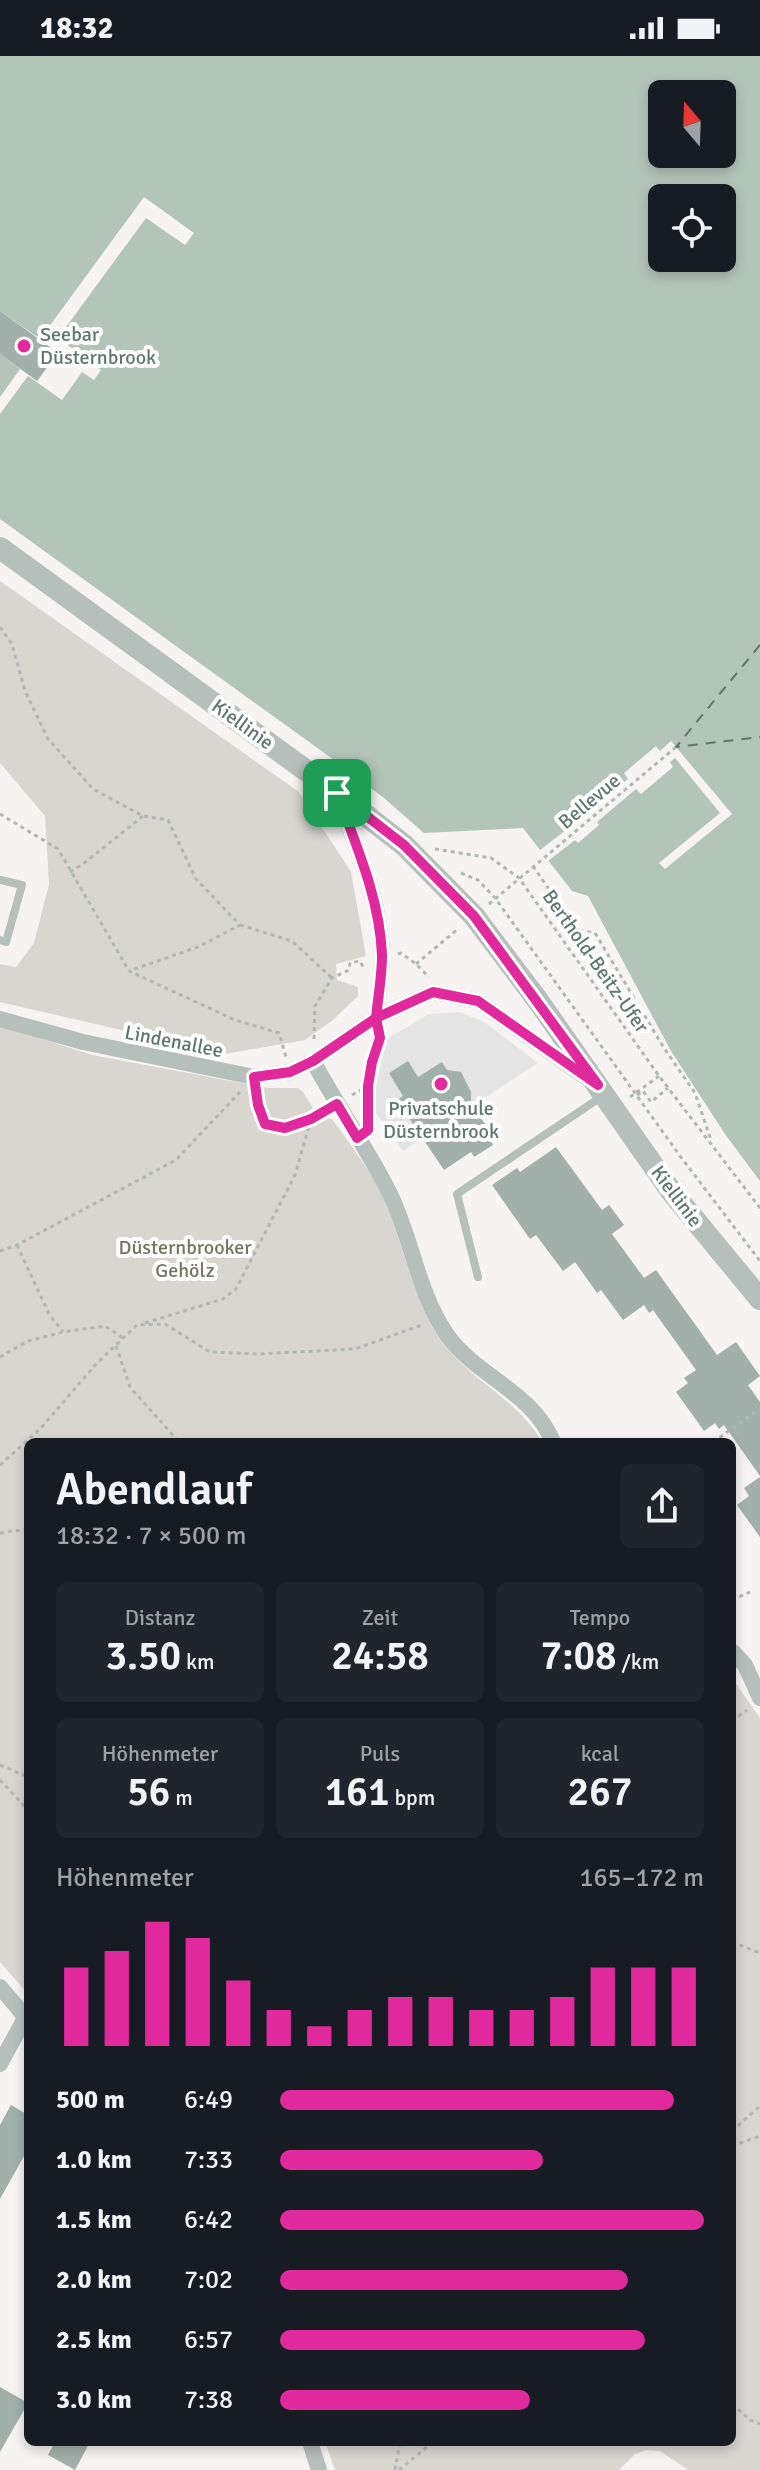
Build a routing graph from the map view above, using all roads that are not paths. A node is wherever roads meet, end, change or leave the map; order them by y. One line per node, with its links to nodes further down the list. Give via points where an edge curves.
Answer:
1 (0, 548): 2 (street, Kiellinie)
2 (337, 793): 5 (street, via 376,910); 8 (street, Kiellinie, via 404,845 474,916)
3 (0, 880): 4 (lane, via 22,885 6,942)
4 (0, 940)
5 (376, 1018): 7 (street, Lindenallee); 8 (street, Lindenallee, via 433,992 478,1001)
6 (0, 1019): 7 (street, Lindenallee, via 253,1079)
7 (313, 1061): 11 (street, via 390,1195 437,1320 464,1354 526,1403)
8 (601, 1090): 9 (lane, via 457,1194); 10 (street, Kiellinie, via 671,1191)
9 (478, 1277)
10 (760, 1299)
11 (551, 1438)
12 (736, 1655): 13 (street, via 745,1665)
13 (755, 1702)
14 (0, 1987): 15 (street)
15 (24, 2017)
16 (24, 2022): 17 (street)
17 (0, 2064)
18 (311, 2446): 19 (street)
19 (319, 2470)

